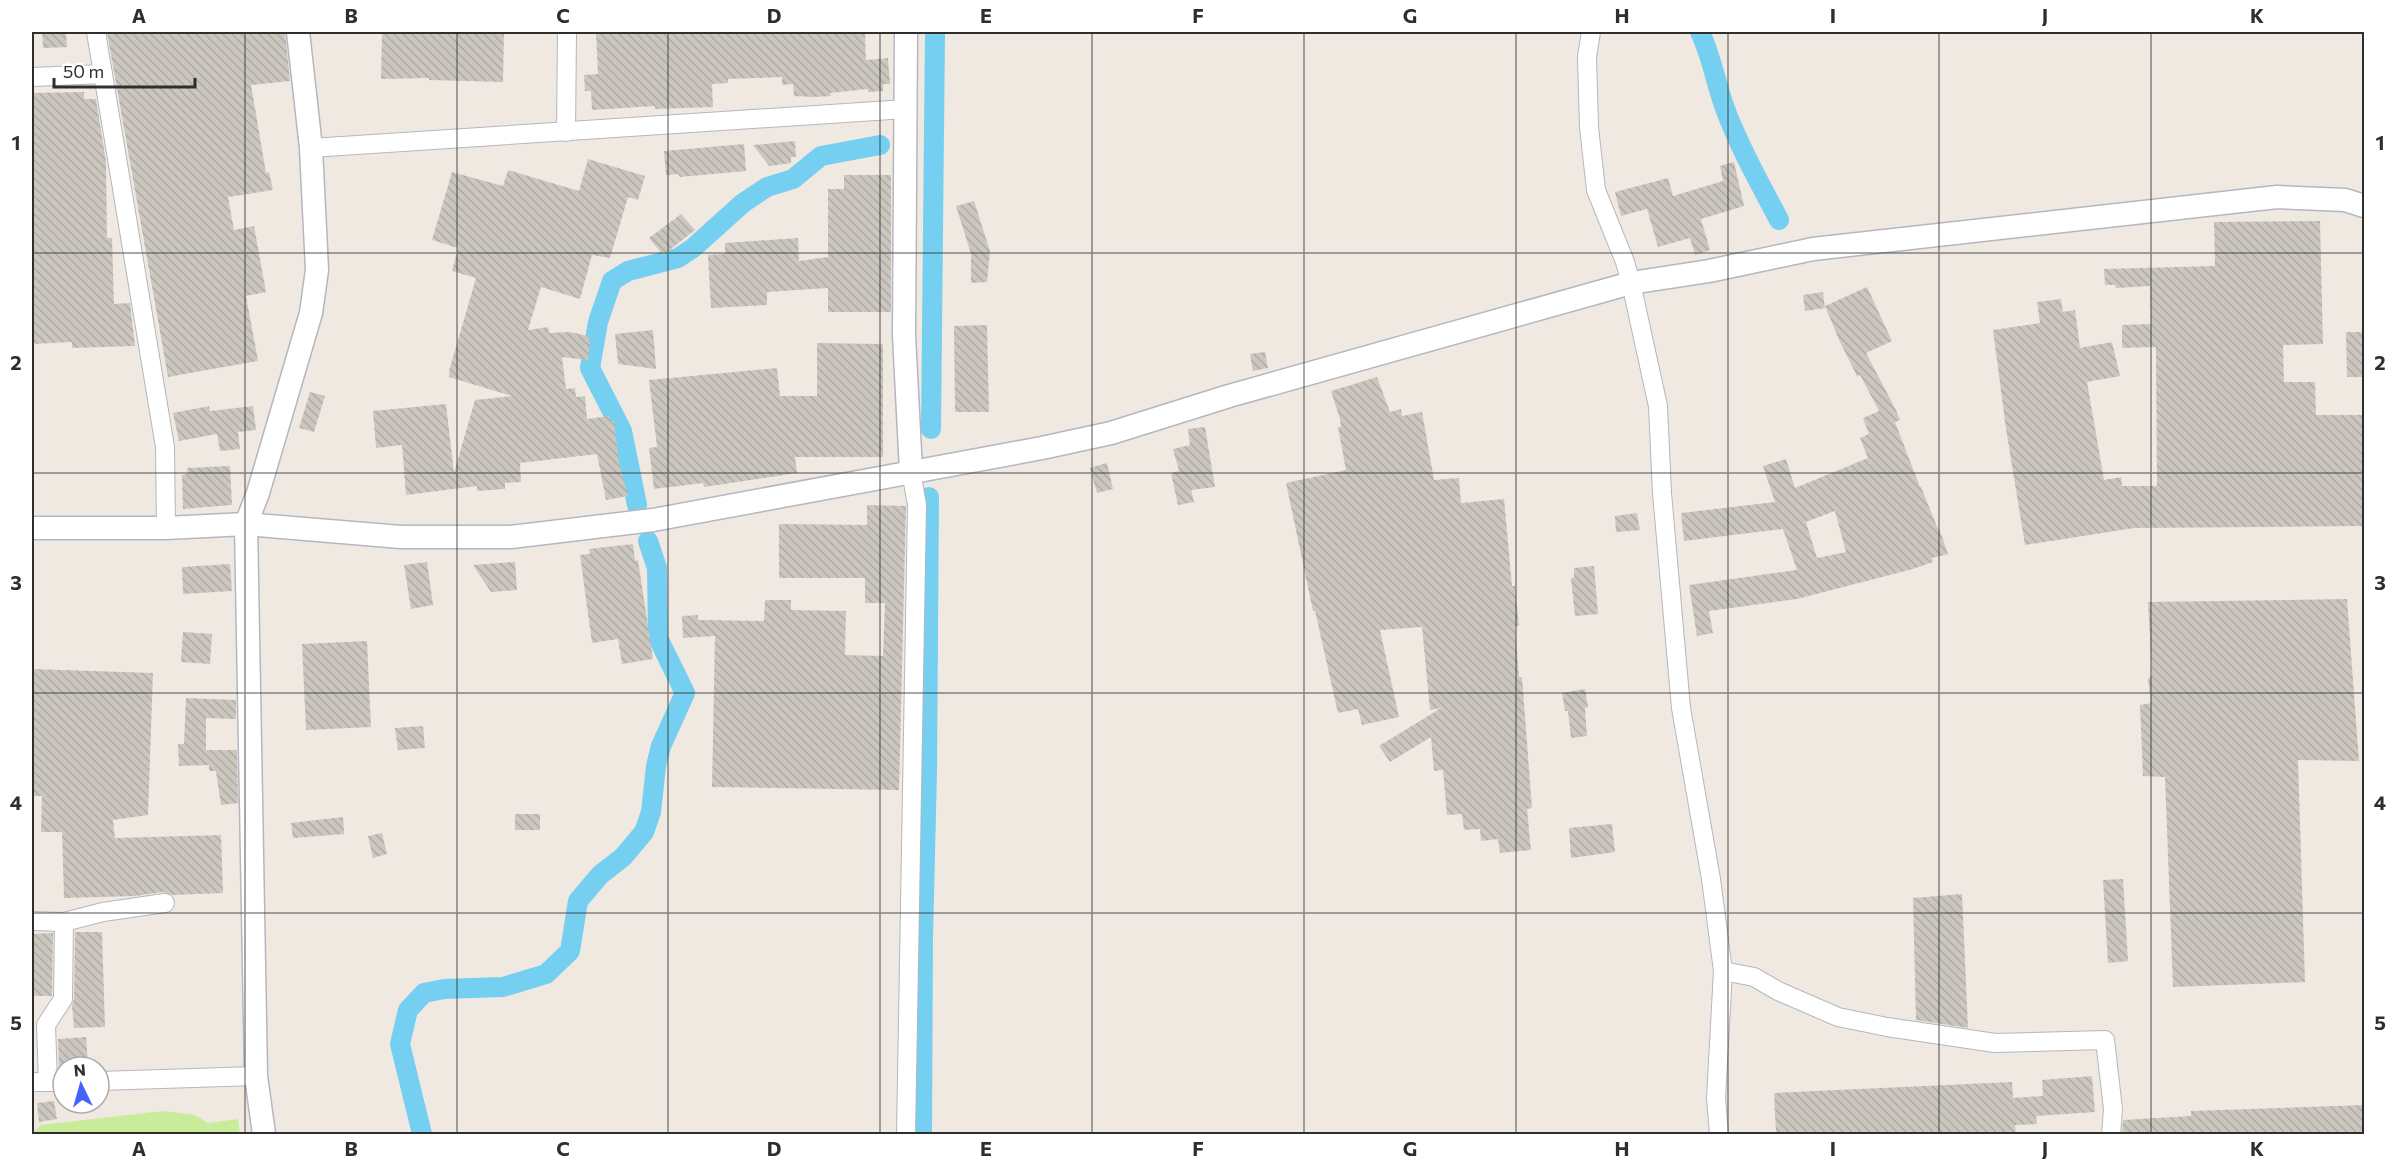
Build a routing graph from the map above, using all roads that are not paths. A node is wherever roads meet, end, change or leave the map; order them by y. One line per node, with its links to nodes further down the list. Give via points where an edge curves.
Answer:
1 (96, 32): 6 (street)
2 (298, 32): 10 (street)
3 (567, 32): 9 (street)
4 (906, 32): 8 (street)
5 (1591, 32): 12 (street, via 1587,57 1589,127 1596,190)
6 (103, 74): 7 (street); 16 (street, via 165,447)
7 (32, 77)
8 (906, 109): 9 (street); 13 (street, via 904,335)
9 (566, 132): 10 (street)
10 (311, 148): 14 (street, via 317,270 311,313)
11 (2364, 206): 12 (street, via 2345,200 2277,196 1814,249)
12 (1631, 283): 13 (street, via 1111,433); 20 (street, via 1658,406 1682,708)
13 (911, 471): 14 (street, via 653,520 512,537 401,537); 25 (street, via 917,504)
14 (246, 524): 16 (street); 21 (street)
15 (32, 528): 16 (street)
16 (166, 528)
17 (165, 903): 19 (street)
18 (32, 921): 19 (street)
19 (64, 922): 23 (street, via 63,999 46,1025)
20 (1723, 971): 26 (street, via 1716,1098); 27 (street, via 1754,977 1838,1017 1887,1027 1995,1043 2105,1040 2113,1109)
21 (256, 1076): 22 (street); 24 (street)
22 (111, 1081)
23 (48, 1082)
24 (264, 1134)
25 (906, 1134)
26 (1719, 1134)
27 (2111, 1134)

